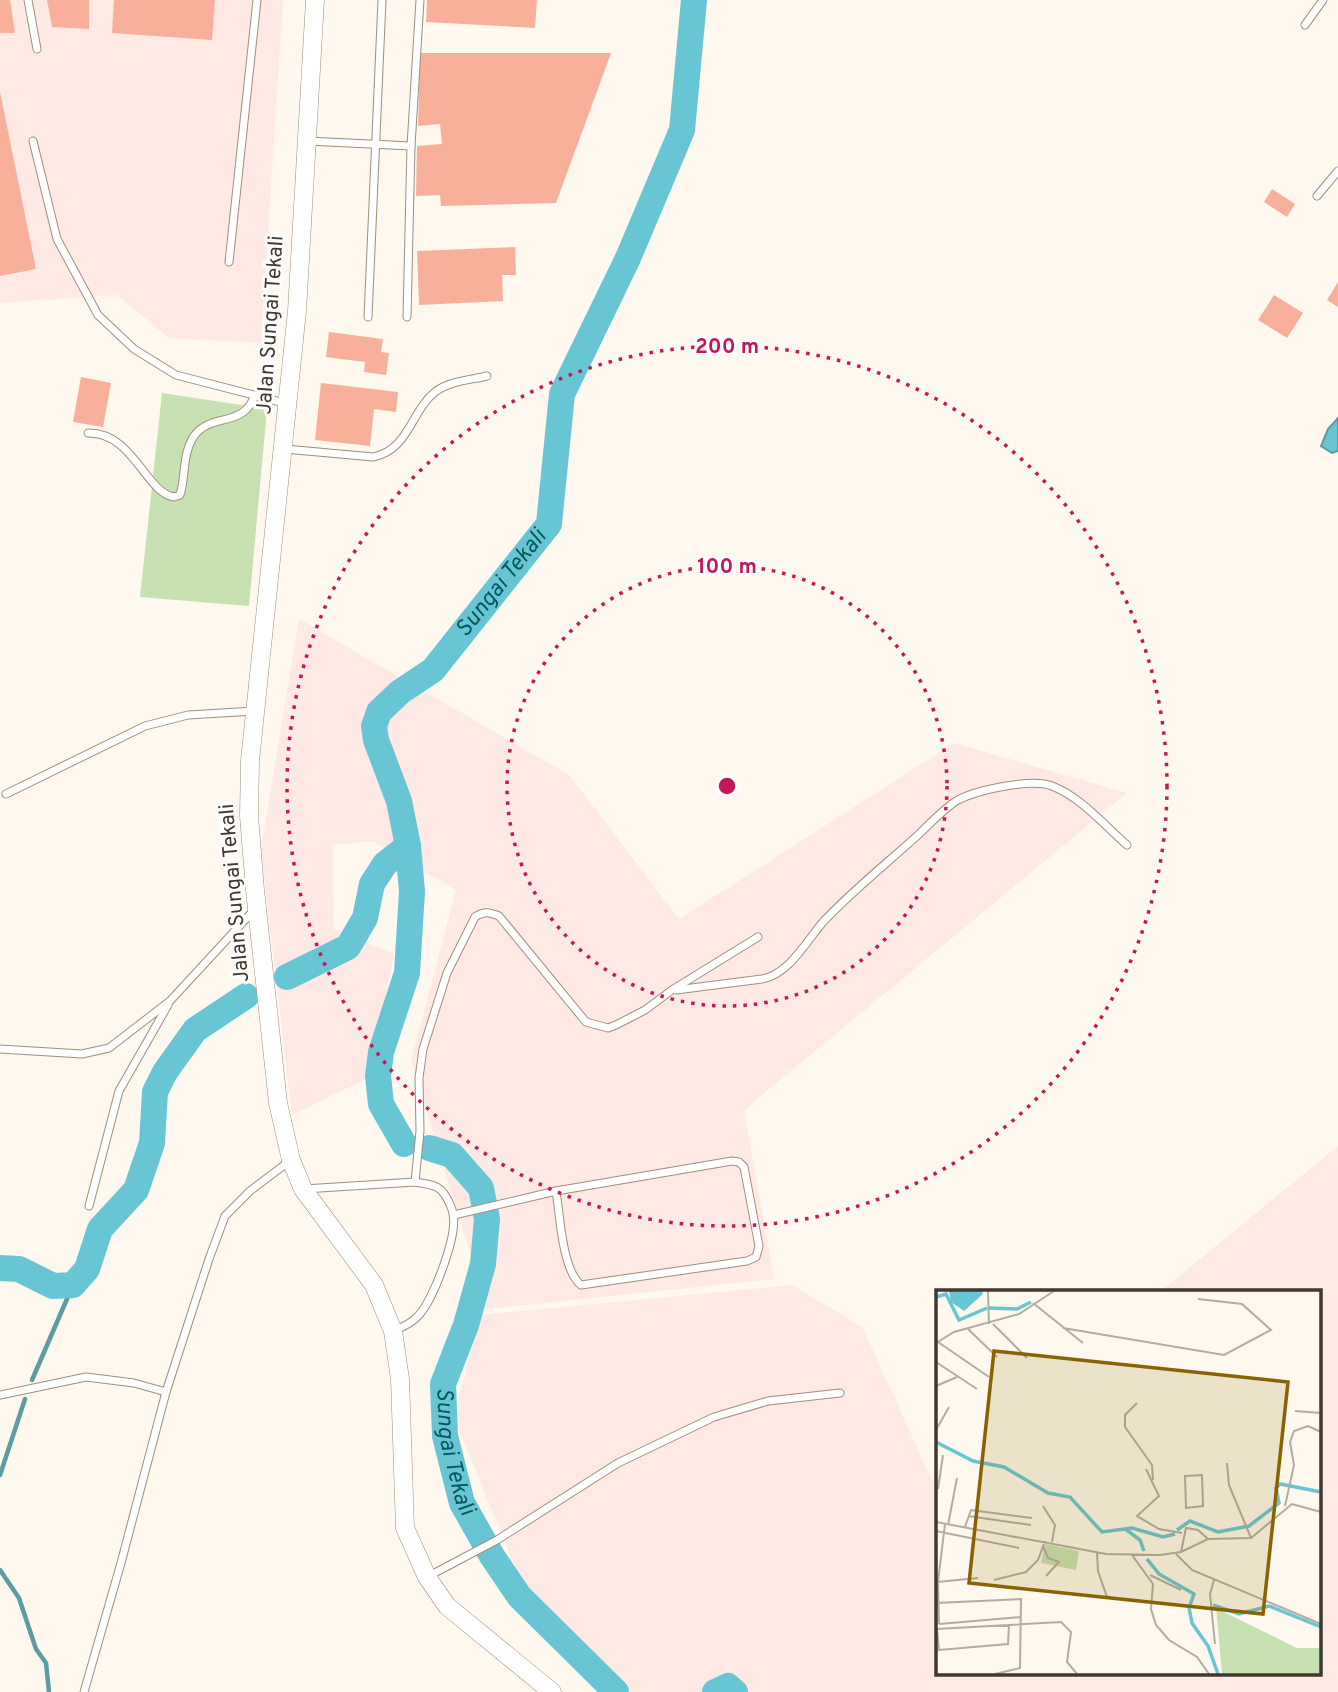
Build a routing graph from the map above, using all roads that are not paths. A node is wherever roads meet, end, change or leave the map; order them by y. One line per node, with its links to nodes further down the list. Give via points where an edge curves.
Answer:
1 (27, 0): 8 (lane)
2 (257, 0): 15 (lane)
3 (315, 0): 10 (street, Jalan Sungai Tekali)
4 (382, 0): 11 (lane)
5 (420, 0): 12 (lane)
6 (1324, 0): 7 (lane)
7 (1305, 25)
8 (37, 49)
9 (33, 141): 19 (lane, via 57,239 98,316 134,349 176,375)
10 (306, 141): 11 (lane); 20 (street, Jalan Sungai Tekali)
11 (374, 144): 12 (lane); 16 (lane)
12 (411, 146): 17 (lane)
13 (1338, 171): 14 (lane)
14 (1317, 196)
15 (229, 262)
16 (368, 317)
17 (407, 317)
18 (487, 376): 22 (lane, via 433,393 384,455)
19 (255, 395): 20 (lane); 21 (lane, via 244,413 207,425 195,435 185,460 180,495 174,497 163,492 124,448 105,435)
20 (288, 404): 22 (street, Jalan Sungai Tekali)
21 (88, 433)
22 (284, 449): 23 (street, Jalan Sungai Tekali)
23 (256, 711): 24 (lane, via 187,715 145,726); 26 (street, Jalan Sungai Tekali, via 250,816)
24 (6, 794)
25 (1127, 845): 28 (lane, via 1072,796 1049,784 980,791 956,802 865,882 782,971 771,978)
26 (257, 907): 29 (lane); 31 (street, Jalan Sungai Tekali, via 277,1091)
27 (758, 937): 28 (lane)
28 (672, 990): 32 (lane, via 608,1028 586,1022 499,916 490,912 475,917 447,973 423,1049)
29 (170, 1001): 30 (lane, via 109,1048 82,1054); 35 (lane, via 119,1091)
30 (0, 1049)
31 (291, 1160): 33 (street, Jalan Sungai Tekali); 38 (lane, via 225,1216)
32 (415, 1182): 33 (lane); 36 (lane, via 441,1190)
33 (303, 1189): 37 (street, Jalan Sungai Tekali, via 374,1285)
34 (556, 1191): 34 (lane, via 739,1162 744,1167 759,1246 756,1257 581,1285 570,1270); 36 (lane)
35 (89, 1206)
36 (454, 1215): 37 (lane, via 450,1243 431,1296 417,1317)
37 (393, 1331): 41 (street, Jalan Sungai Tekali, via 400,1378 405,1528)
38 (166, 1392): 40 (lane, via 86,1377); 42 (lane)
39 (840, 1393): 41 (lane, via 768,1401 714,1417 618,1463)
40 (0, 1395)
41 (427, 1577): 43 (street, Jalan Sungai Tekali, via 447,1606)
42 (84, 1692)
43 (552, 1692)

